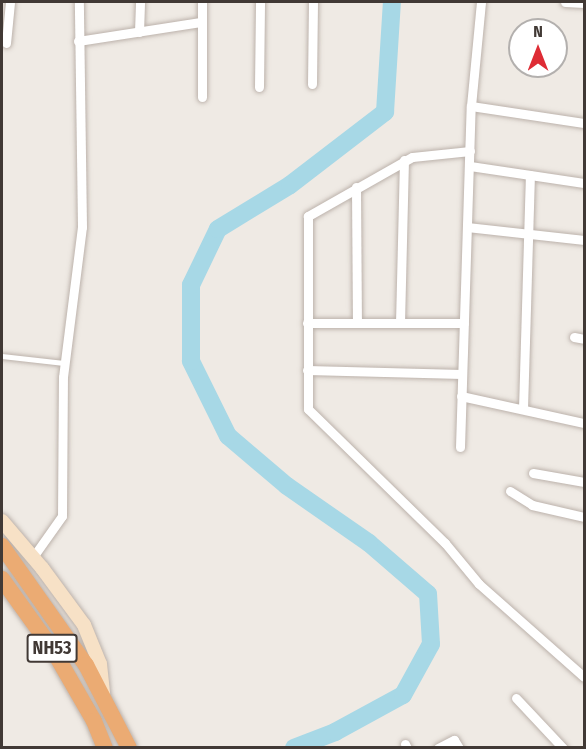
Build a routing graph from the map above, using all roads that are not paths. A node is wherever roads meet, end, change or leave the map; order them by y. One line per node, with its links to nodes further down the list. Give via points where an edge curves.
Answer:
1 (10, 2): 13 (street)
2 (79, 2): 12 (street)
3 (140, 2): 11 (street)
4 (202, 2): 10 (street)
5 (260, 2): 15 (street)
6 (313, 2): 14 (street)
7 (481, 2): 17 (street)
8 (565, 2): 9 (street)
9 (585, 3)
10 (201, 22): 11 (street); 16 (street)
11 (139, 32): 12 (street)
12 (78, 41): 35 (street, via 82,227)
13 (6, 43)
14 (312, 84)
15 (259, 87)
16 (202, 96)
17 (471, 106): 18 (street); 19 (street)
18 (585, 123)
19 (470, 151): 20 (street); 21 (street)
20 (404, 160): 24 (street); 30 (street)
21 (470, 166): 22 (street); 25 (street)
22 (530, 175): 23 (street); 26 (street)
23 (585, 183)
24 (356, 187): 28 (street, via 311,212 306,221); 29 (street)
25 (467, 227): 26 (street); 31 (street)
26 (528, 232): 27 (street); 39 (street)
27 (585, 240)
28 (306, 323): 29 (street); 36 (street)
29 (357, 323): 30 (street)
30 (400, 323): 31 (street)
31 (464, 323): 37 (street)
32 (574, 337): 33 (street)
33 (585, 339)
34 (2, 356): 35 (lane)
35 (64, 363): 48 (street, via 62,516)
36 (307, 370): 37 (street); 52 (street, via 310,414 445,543 479,584)
37 (462, 374): 38 (street)
38 (461, 396): 39 (street); 41 (street)
39 (523, 409): 40 (street)
40 (585, 423)
41 (460, 447)
42 (533, 473): 43 (street)
43 (585, 482)
44 (510, 491): 45 (street, via 532,505)
45 (585, 517)
46 (2, 521): 48 (street)
47 (2, 546): 53 (highway)
48 (33, 557): 53 (street, via 84,625 100,664)
49 (2, 579): 51 (highway, NH53)
50 (2, 588): 51 (street)
51 (22, 604): 55 (highway, NH53, via 94,721)
52 (585, 677)
53 (102, 694): 56 (highway)
54 (516, 698): 59 (street)
55 (105, 747)
56 (129, 747)
57 (438, 747): 58 (street, via 454,740)
58 (459, 747)
59 (563, 747)

